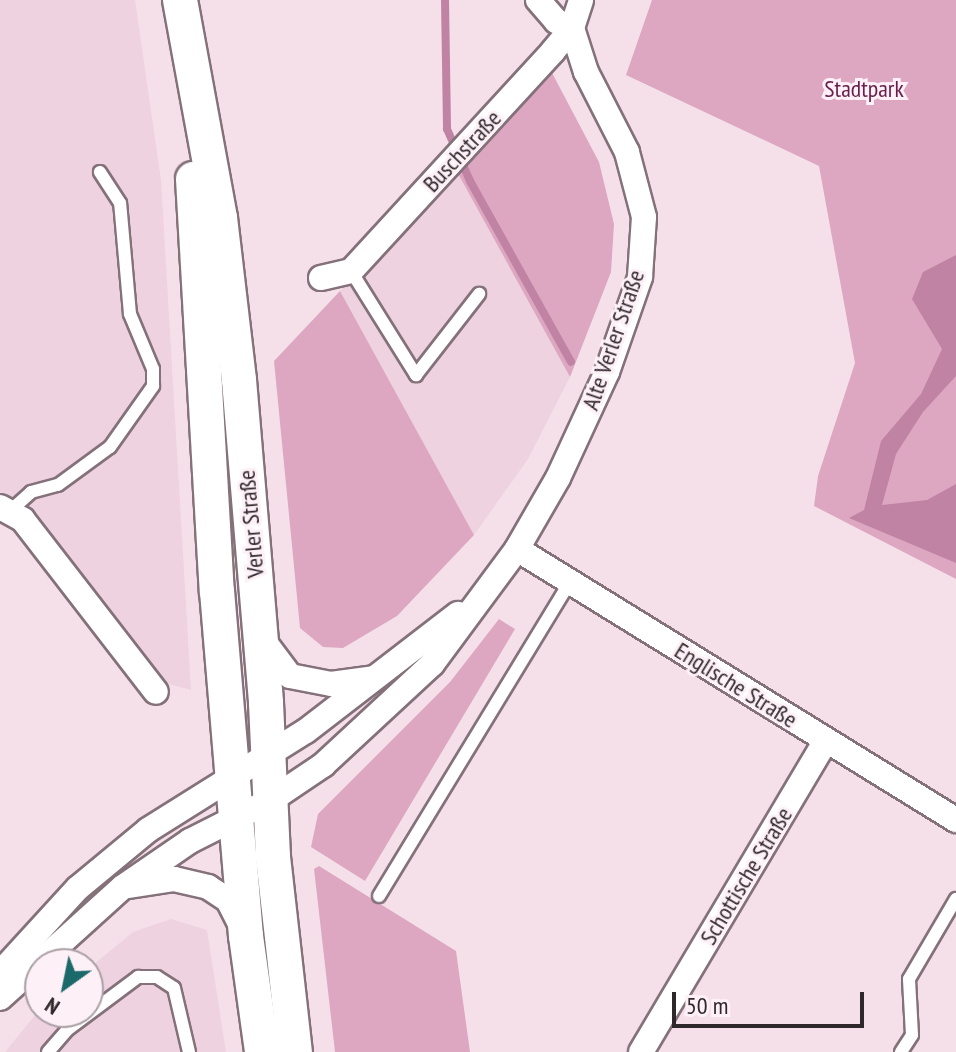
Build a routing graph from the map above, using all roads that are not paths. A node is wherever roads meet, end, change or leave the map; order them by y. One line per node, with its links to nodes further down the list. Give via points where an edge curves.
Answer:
1 (179, 0): 13 (main road, Verler Straße, via 220,218); 18 (main road, Verler Straße)
2 (538, 0): 4 (street, via 556,21)
3 (581, 0): 4 (street, Buschstraße)
4 (572, 28): 6 (street, Buschstraße); 10 (street, Alte Verler Straße, via 586,72 627,152 644,217 640,277 607,372 558,478)
5 (100, 172): 9 (lane, via 120,203 130,314 153,369 153,386 110,447 58,485 31,492)
6 (351, 271): 7 (street); 8 (lane, via 416,375)
7 (321, 278)
8 (479, 294)
9 (4, 509): 15 (street, via 23,520)
10 (517, 549): 11 (street, Englische Straße); 12 (street, Alte Verler Straße)
11 (569, 583): 16 (street, Englische Straße); 23 (lane)
12 (486, 589): 14 (street, Alte Verler Straße); 19 (street, Alte Verler Straße, via 432,664 323,765)
13 (261, 636): 14 (street, via 290,676 331,684); 17 (main road, Verler Straße)
14 (377, 677): 17 (street, Alte Verler Straße)
15 (156, 692)
16 (826, 741): 21 (street, Englische Straße); 32 (street, Schottische Straße)
17 (269, 753): 18 (street, Alte Verler Straße); 19 (main road, Verler Straße)
18 (232, 774): 20 (main road, Verler Straße); 26 (street, Alte Verler Straße, via 148,830 78,888)
19 (271, 800): 20 (street, Alte Verler Straße); 31 (main road, Verler Straße)
20 (236, 817): 22 (street, Alte Verler Straße); 25 (main road, Verler Straße)
21 (956, 820)
22 (123, 887): 25 (street, via 174,879 208,887 228,900); 27 (street, Alte Verler Straße)
23 (379, 896)
24 (956, 899): 33 (lane, via 909,979 912,1035)
25 (246, 936): 30 (main road, Verler Straße)
26 (0, 973)
27 (0, 998)
28 (48, 1052): 29 (lane, via 67,1030 138,977 157,977 174,988)
29 (189, 1052)
30 (262, 1052)
31 (295, 1052)
32 (641, 1052)
33 (901, 1052)

